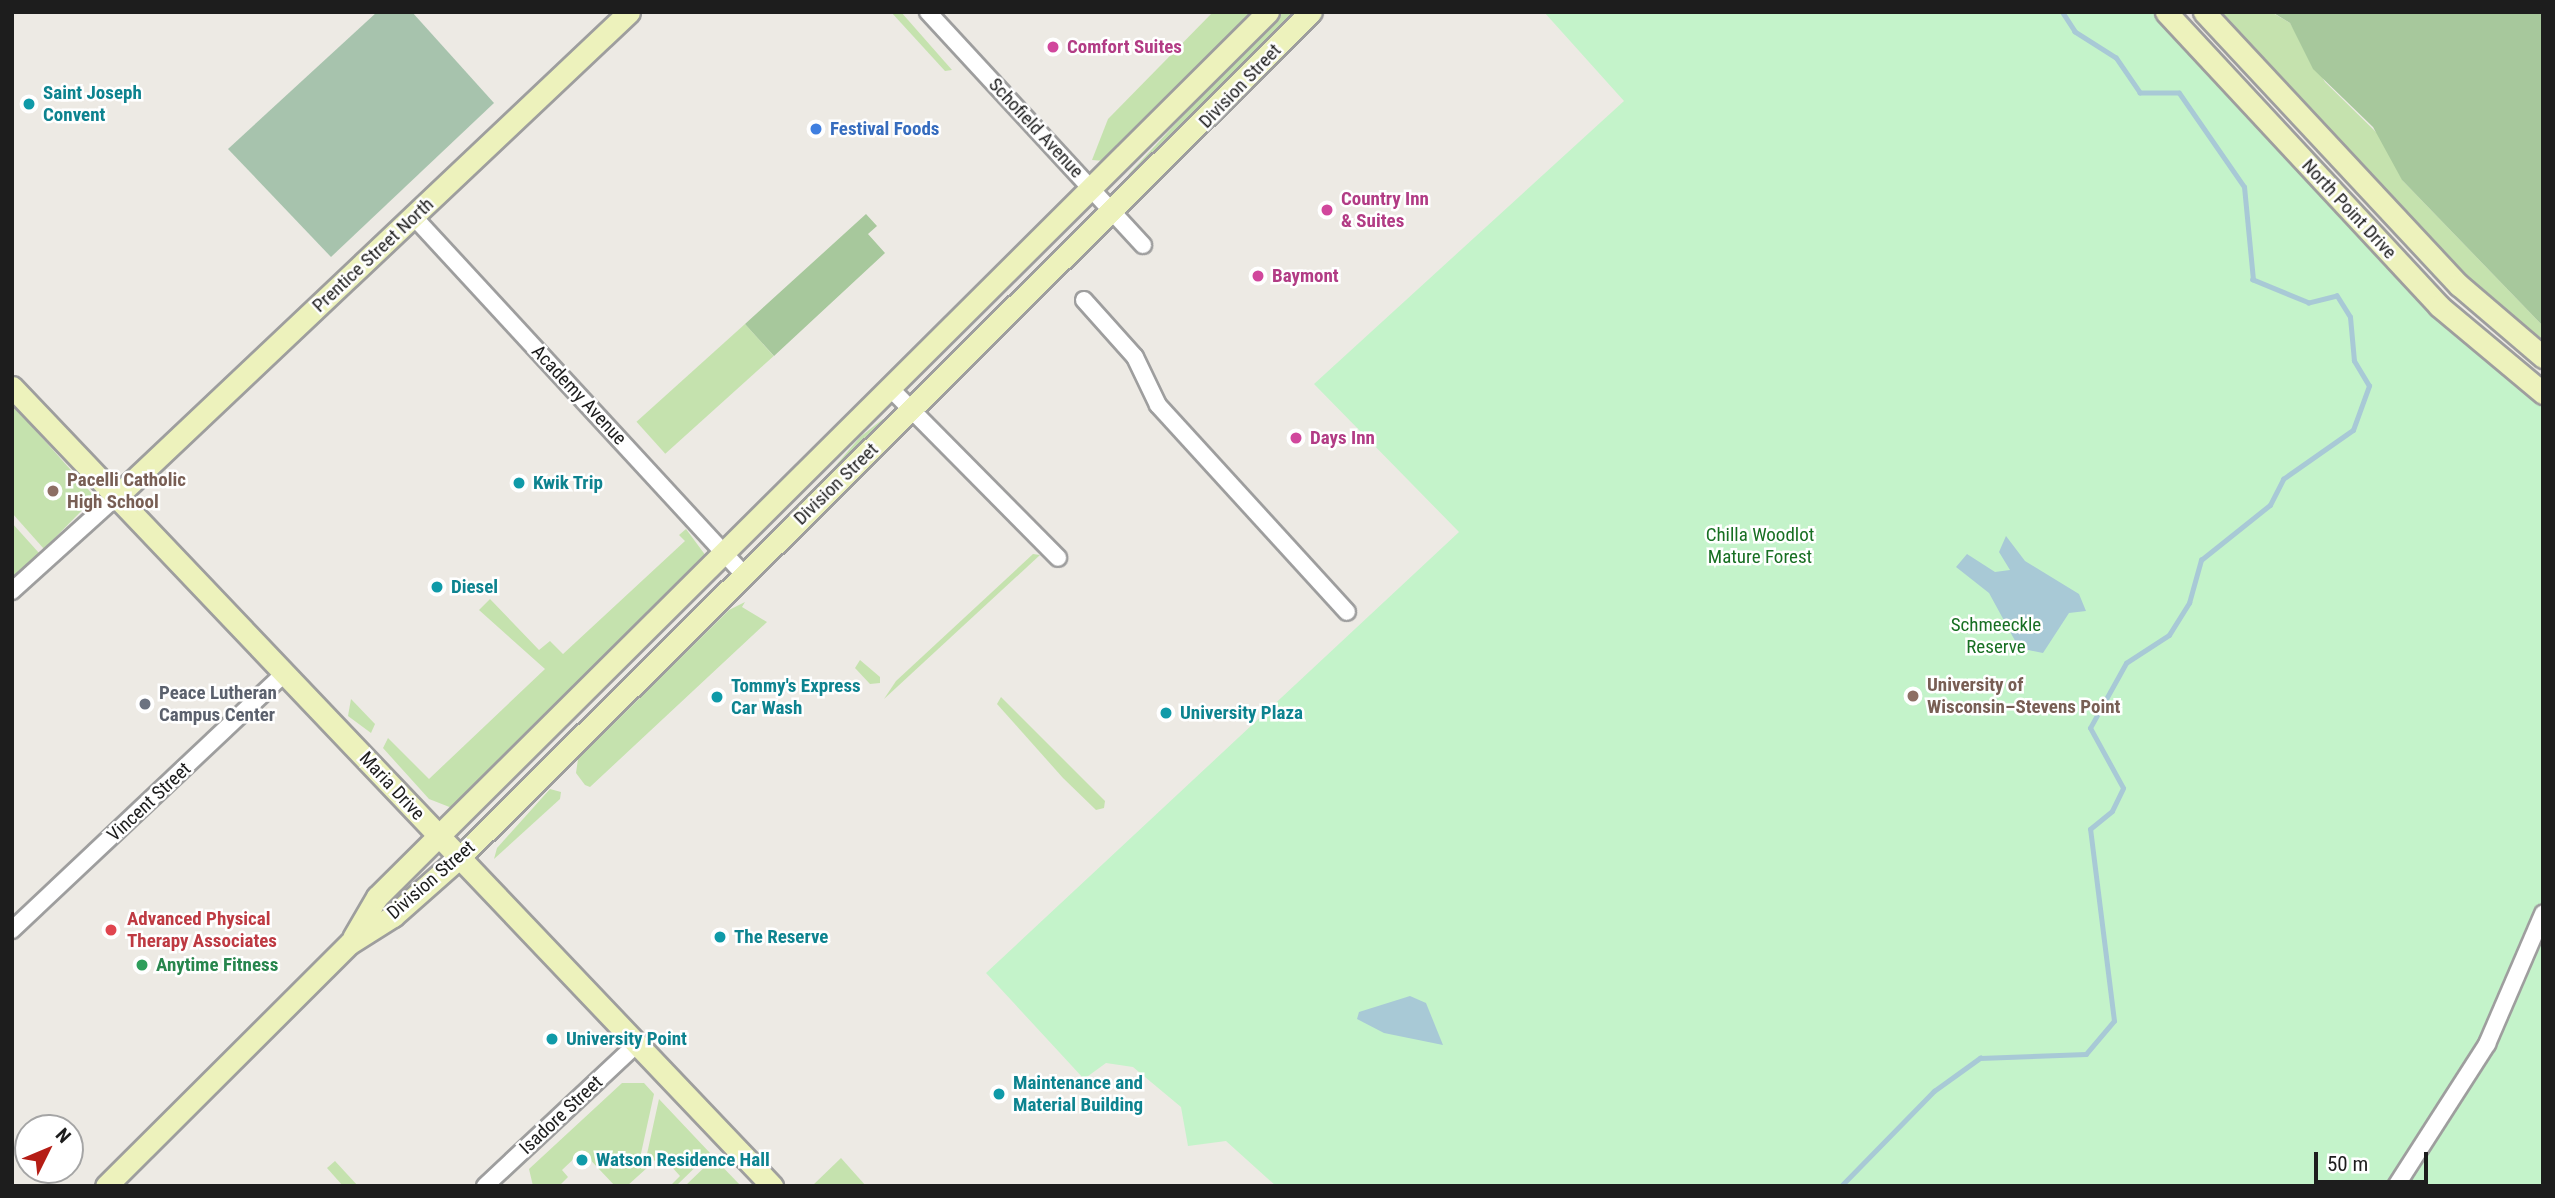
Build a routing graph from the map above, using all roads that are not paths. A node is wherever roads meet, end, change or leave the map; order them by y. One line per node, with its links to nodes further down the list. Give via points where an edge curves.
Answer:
1 (629, 12): 9 (main road, Prentice Street North)
2 (928, 12): 7 (street, Schofield Avenue)
3 (1268, 12): 7 (main road, Division Street)
4 (1311, 12): 8 (main road, Division Street)
5 (2166, 12): 15 (main road, North Point Drive, via 2439,306)
6 (2204, 12): 12 (main road, North Point Drive, via 2459,285)
7 (1093, 190): 8 (street, Schofield Avenue); 14 (main road, Division Street)
8 (1113, 212): 10 (street, Schofield Avenue); 16 (main road, Division Street)
9 (414, 217): 17 (main road, Prentice Street North); 18 (street, Academy Avenue)
10 (1143, 245)
11 (1084, 300): 22 (street, via 1135,358 1158,405)
12 (2543, 357)
13 (12, 387): 17 (main road, Maria Drive)
14 (891, 390): 16 (street); 18 (main road, Division Street)
15 (2543, 393)
16 (912, 411): 19 (street); 20 (main road, Division Street)
17 (116, 497): 21 (street); 23 (main road, Maria Drive)
18 (726, 555): 20 (street, Academy Avenue); 24 (main road, Division Street)
19 (1058, 558)
20 (743, 574): 25 (main road, Division Street)
21 (12, 591)
22 (1347, 612)
23 (285, 673): 24 (main road, Maria Drive); 27 (street, Vincent Street)
24 (440, 837): 25 (main road, Maria Drive); 28 (main road, Division Street, via 377,897)
25 (460, 858): 28 (main road, Division Street, via 393,916); 29 (main road, Maria Drive)
26 (2543, 914): 33 (street, via 2487,1044)
27 (12, 930)
28 (351, 943): 30 (main road, Division Street)
29 (637, 1044): 31 (street, Isadore Street); 32 (main road, Maria Drive)
30 (106, 1186)
31 (485, 1186)
32 (772, 1186)
33 (2396, 1186)

